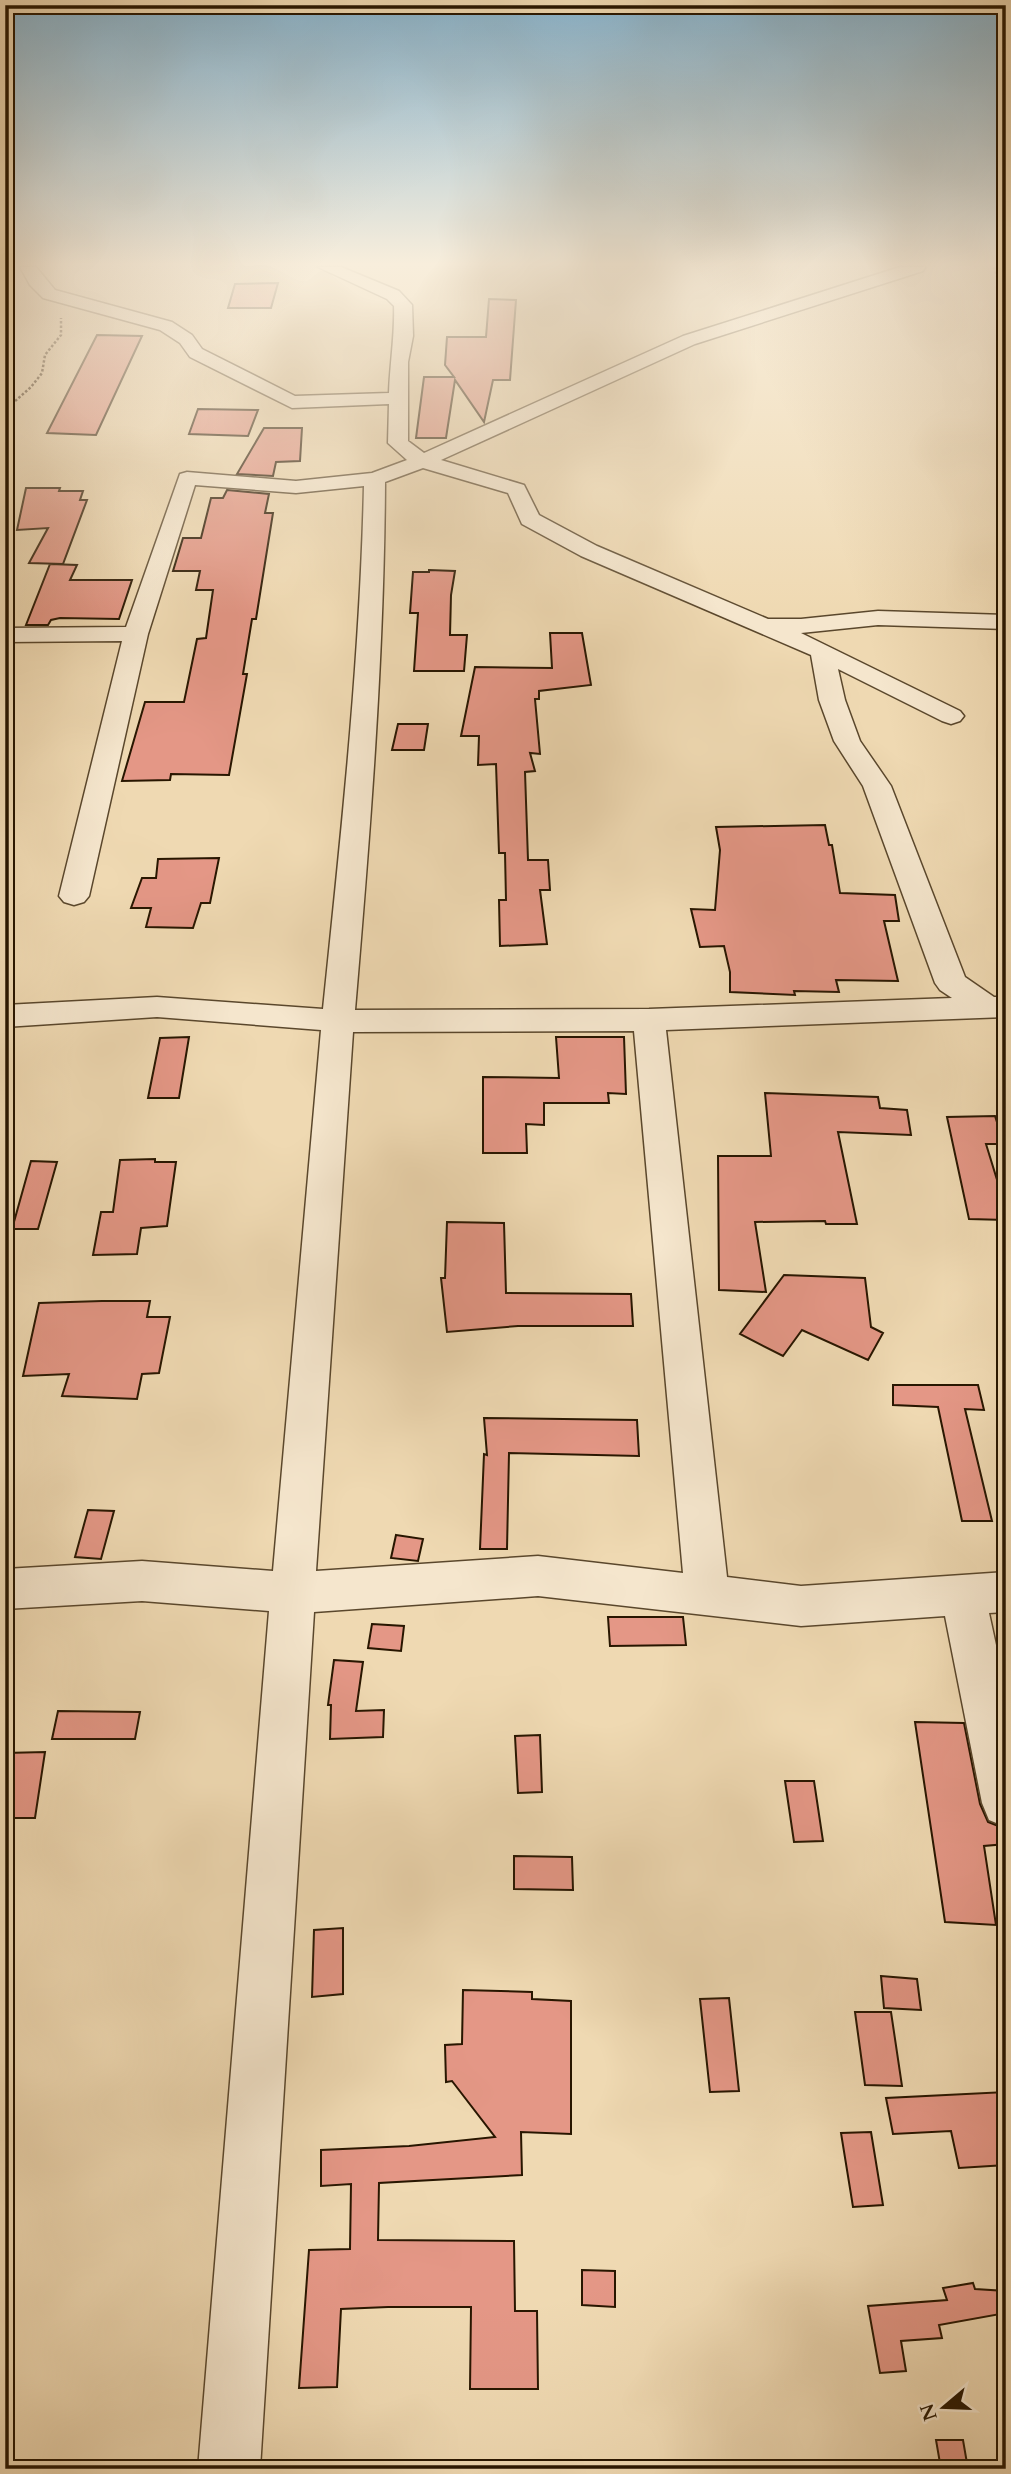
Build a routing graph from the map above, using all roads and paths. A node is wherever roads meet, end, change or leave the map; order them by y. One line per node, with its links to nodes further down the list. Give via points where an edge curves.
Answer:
1 (35, 382): 6 (path)
2 (254, 382): 5 (street, via 292,402)
3 (399, 382): 5 (street)
4 (595, 382): 7 (street)
5 (399, 398): 7 (street, via 398,443)
6 (5, 411)
7 (422, 461): 8 (street); 10 (street, via 517,489 530,519 589,551)
8 (375, 479): 11 (street, via 296,487 187,478); 19 (street, via 375,582)
9 (1006, 622): 10 (street, via 878,618)
10 (761, 625): 13 (street)
11 (136, 634): 12 (street); 15 (street)
12 (5, 635)
13 (822, 651): 14 (street); 16 (street, via 846,741 877,786 951,984)
14 (951, 716)
15 (74, 896)
16 (1000, 1008): 18 (street)
17 (5, 1016): 19 (street, via 157,1007)
18 (649, 1020): 19 (street); 23 (street)
19 (339, 1021): 21 (street)
20 (5, 1589): 21 (street, via 142,1581)
21 (293, 1593): 23 (street, via 538,1576); 25 (street)
22 (984, 1594): 23 (street, via 801,1606); 24 (street)
23 (707, 1595)
24 (1006, 1803)
25 (229, 2469)

